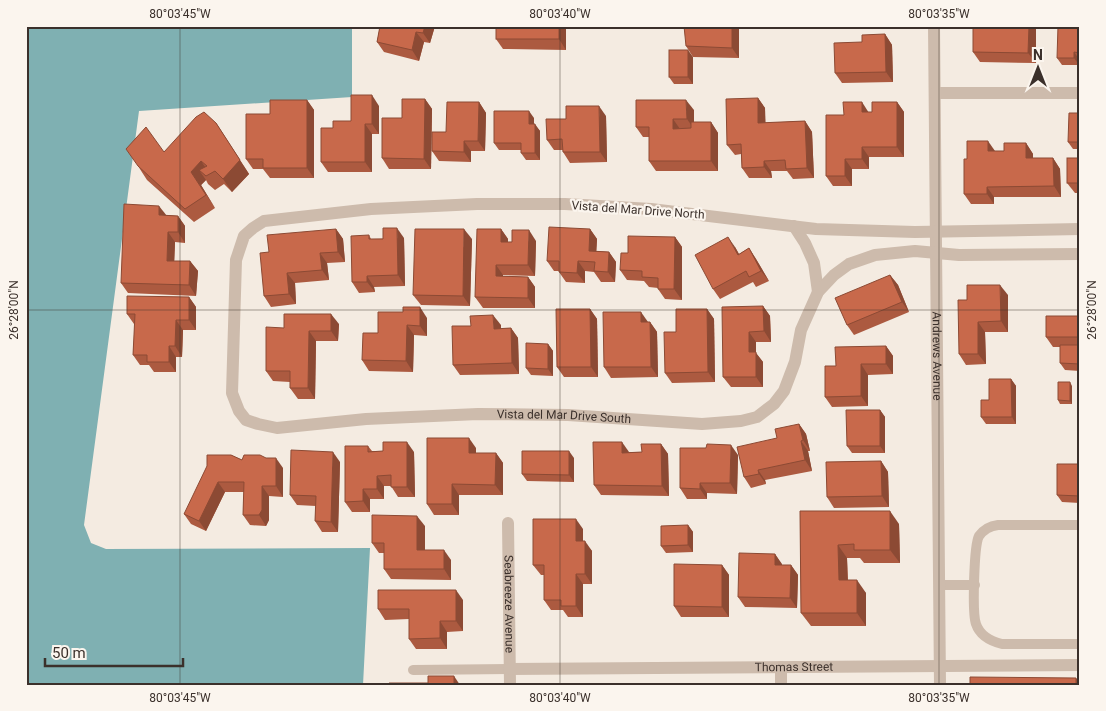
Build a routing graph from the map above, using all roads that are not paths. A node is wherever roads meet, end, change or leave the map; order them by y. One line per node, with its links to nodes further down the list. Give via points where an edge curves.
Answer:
1 (934, 26): 2 (street, Andrews Avenue)
2 (935, 93): 3 (street); 6 (street, Andrews Avenue)
3 (1080, 93)
4 (794, 226): 6 (street, Vista del Mar Drive North); 9 (street, Vista del Mar Drive North, via 651,209 565,204 371,209 264,221 244,236 236,260); 10 (street, via 814,264)
5 (1080, 229): 6 (street, Vista del Mar Drive North)
6 (936, 231): 7 (street, Andrews Avenue)
7 (936, 253): 8 (street); 10 (street, Vista del Mar Drive South, via 915,251 875,255 849,264); 13 (street, Andrews Avenue)
8 (1080, 254)
9 (235, 278): 10 (street, Vista del Mar Drive South, via 232,392 238,411 246,420 277,428 366,419 478,414 568,415 702,424 741,421 763,412 784,391 795,362 801,330)
10 (818, 292)
11 (508, 522): 19 (street, Seabreeze Avenue)
12 (1080, 525): 14 (lane, via 991,526 977,541)
13 (939, 585): 14 (lane); 17 (street, Andrews Avenue)
14 (975, 585): 15 (lane, via 974,617 986,638 1002,644)
15 (1080, 644)
16 (1080, 665): 17 (street, Thomas Street)
17 (940, 666): 18 (street, Thomas Street); 23 (street, Andrews Avenue)
18 (781, 667): 19 (street, Thomas Street); 22 (street)
19 (509, 669): 20 (lane); 21 (street, Seabreeze Avenue)
20 (413, 670)
21 (510, 685)
22 (781, 685)
23 (940, 685)

